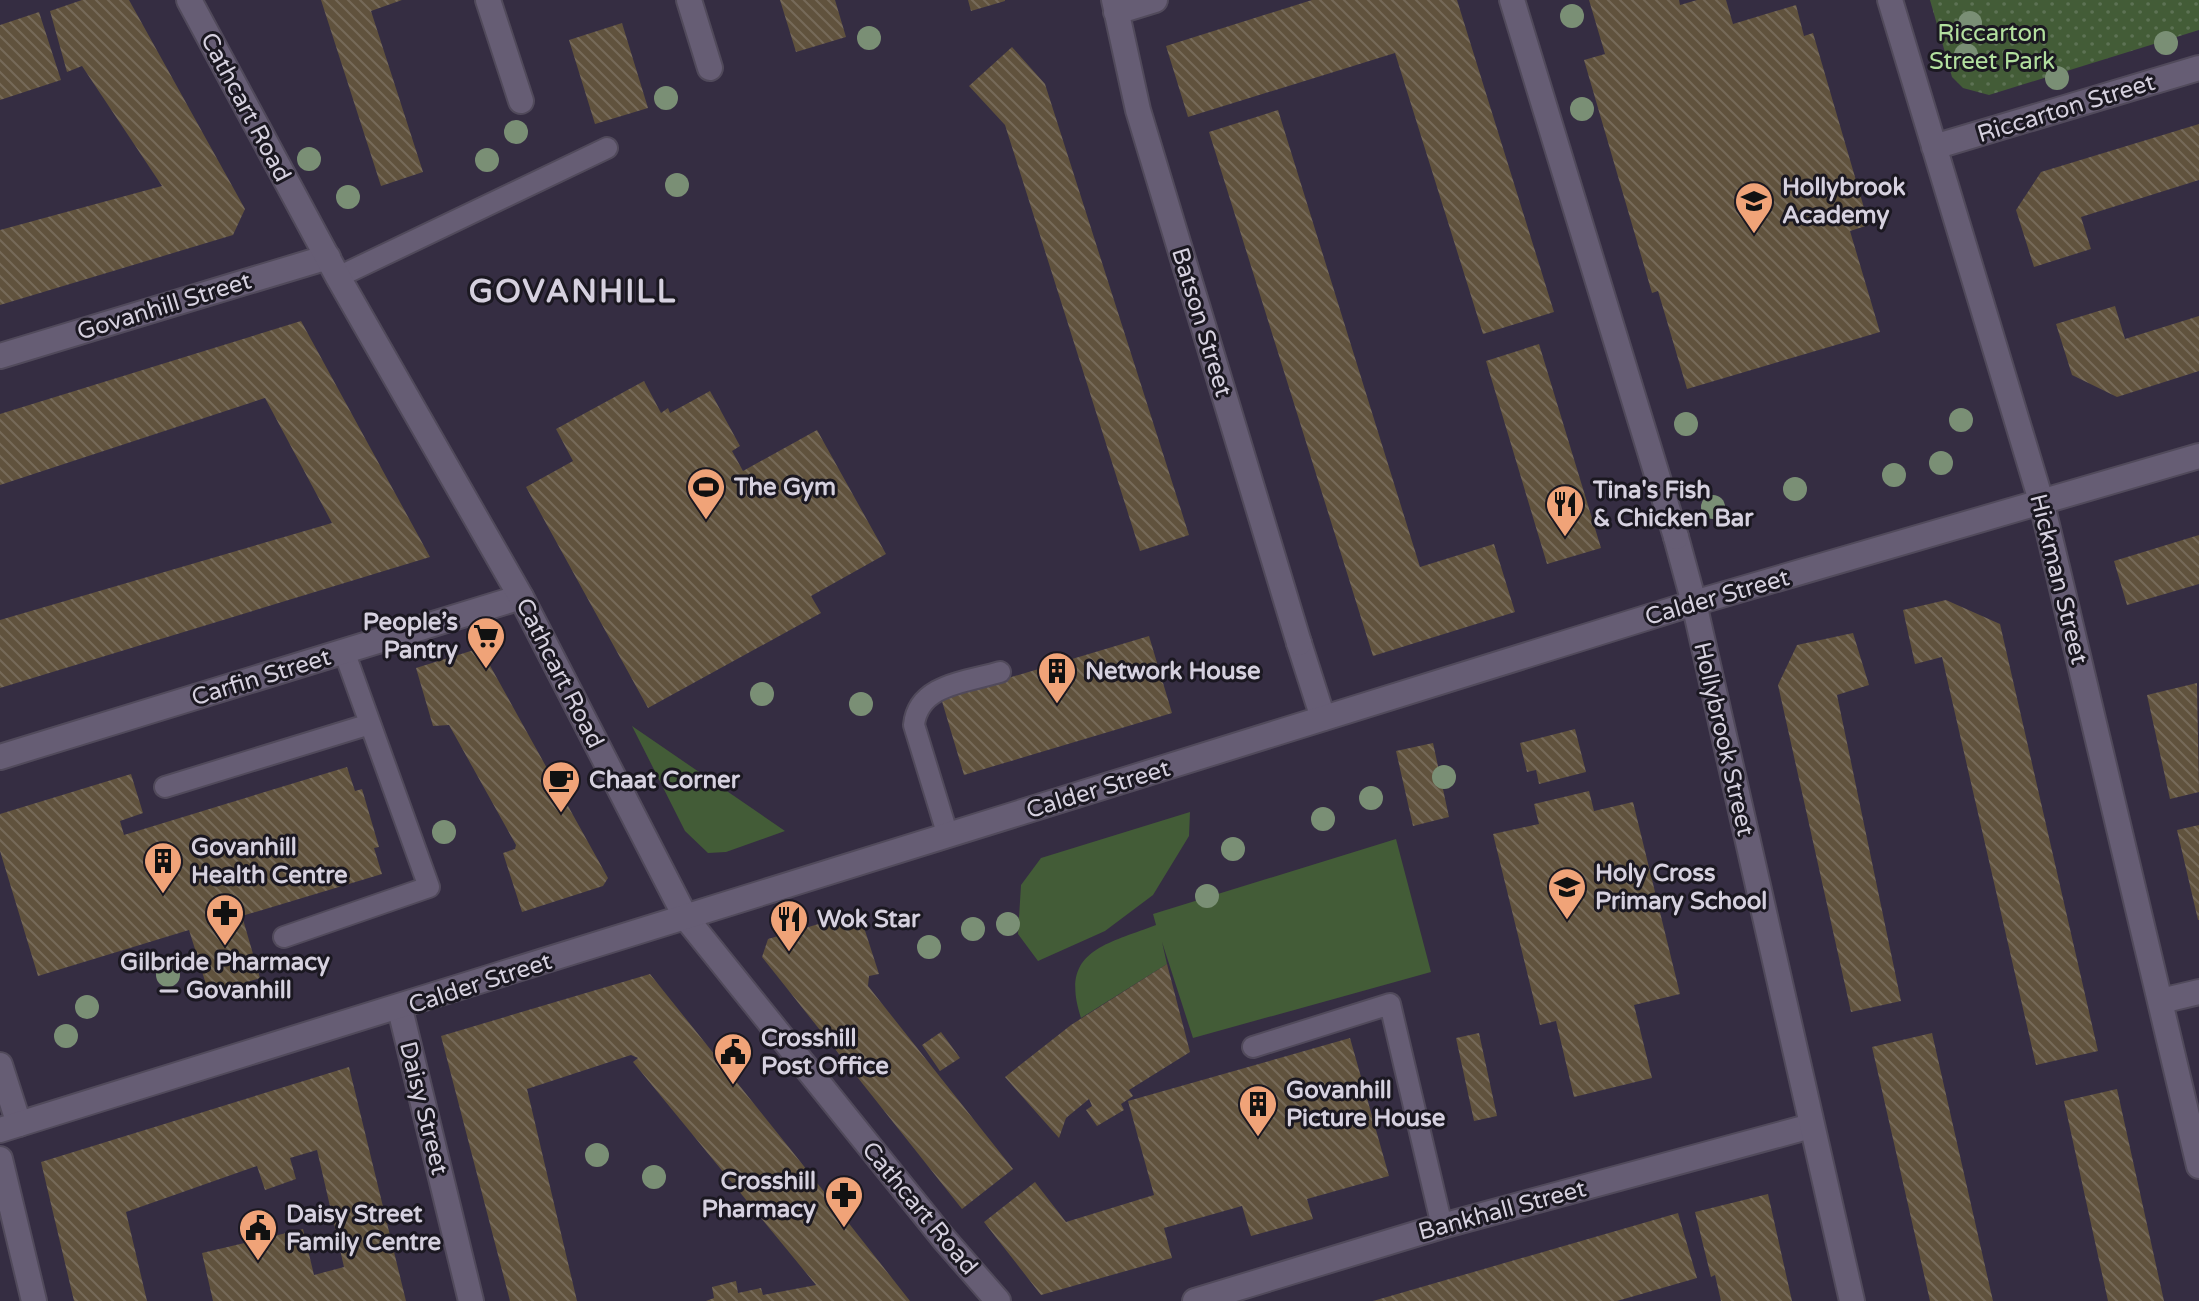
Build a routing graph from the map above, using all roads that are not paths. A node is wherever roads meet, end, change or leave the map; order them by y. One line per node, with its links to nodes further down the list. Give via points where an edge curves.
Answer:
1 (189, 0): 13 (street, Cathcart Road)
2 (488, 0): 10 (street)
3 (689, 0): 8 (street)
4 (1155, 0): 7 (street)
5 (1512, 0): 18 (street, Hollybrook Street)
6 (1890, 0): 11 (street, Hickman Street)
7 (1115, 6): 21 (street, Batson Street, via 1138,110)
8 (710, 68)
9 (2199, 68): 11 (street, Riccarton Street)
10 (521, 101)
11 (1934, 147): 16 (street, Hickman Street)
12 (607, 148): 13 (lane)
13 (333, 267): 14 (street, Govanhill Street); 17 (street, Cathcart Road)
14 (0, 356)
15 (2199, 456): 16 (street, Calder Street)
16 (2042, 504): 18 (street, Calder Street); 29 (street, Hickman Street)
17 (521, 597): 19 (street, Carfin Street); 26 (street, Cathcart Road)
18 (1694, 603): 21 (street, Calder Street); 33 (street, Hollybrook Street)
19 (344, 651): 22 (lane); 23 (street, Carfin Street)
20 (1000, 672): 25 (lane, via 928,694 915,714)
21 (1323, 718): 25 (street, Calder Street)
22 (370, 724): 24 (lane); 27 (lane, via 429,887)
23 (0, 757)
24 (165, 787)
25 (948, 836): 26 (street, Calder Street)
26 (686, 918): 30 (street, Calder Street); 40 (street, Cathcart Road)
27 (284, 937)
28 (2199, 992): 29 (street)
29 (2161, 1001): 36 (street, Hickman Street)
30 (400, 1009): 34 (street, Calder Street); 39 (street, Daisy Street)
31 (1253, 1047): 37 (lane, via 1390,1004)
32 (0, 1065): 34 (street)
33 (1811, 1126): 37 (street, Bankhall Street); 42 (street, Hollybrook Street)
34 (9, 1127)
35 (0, 1159): 38 (street)
36 (2199, 1166)
37 (1442, 1226): 41 (street, Bankhall Street)
38 (34, 1301)
39 (471, 1301)
40 (998, 1301)
41 (1195, 1301)
42 (1852, 1301)

